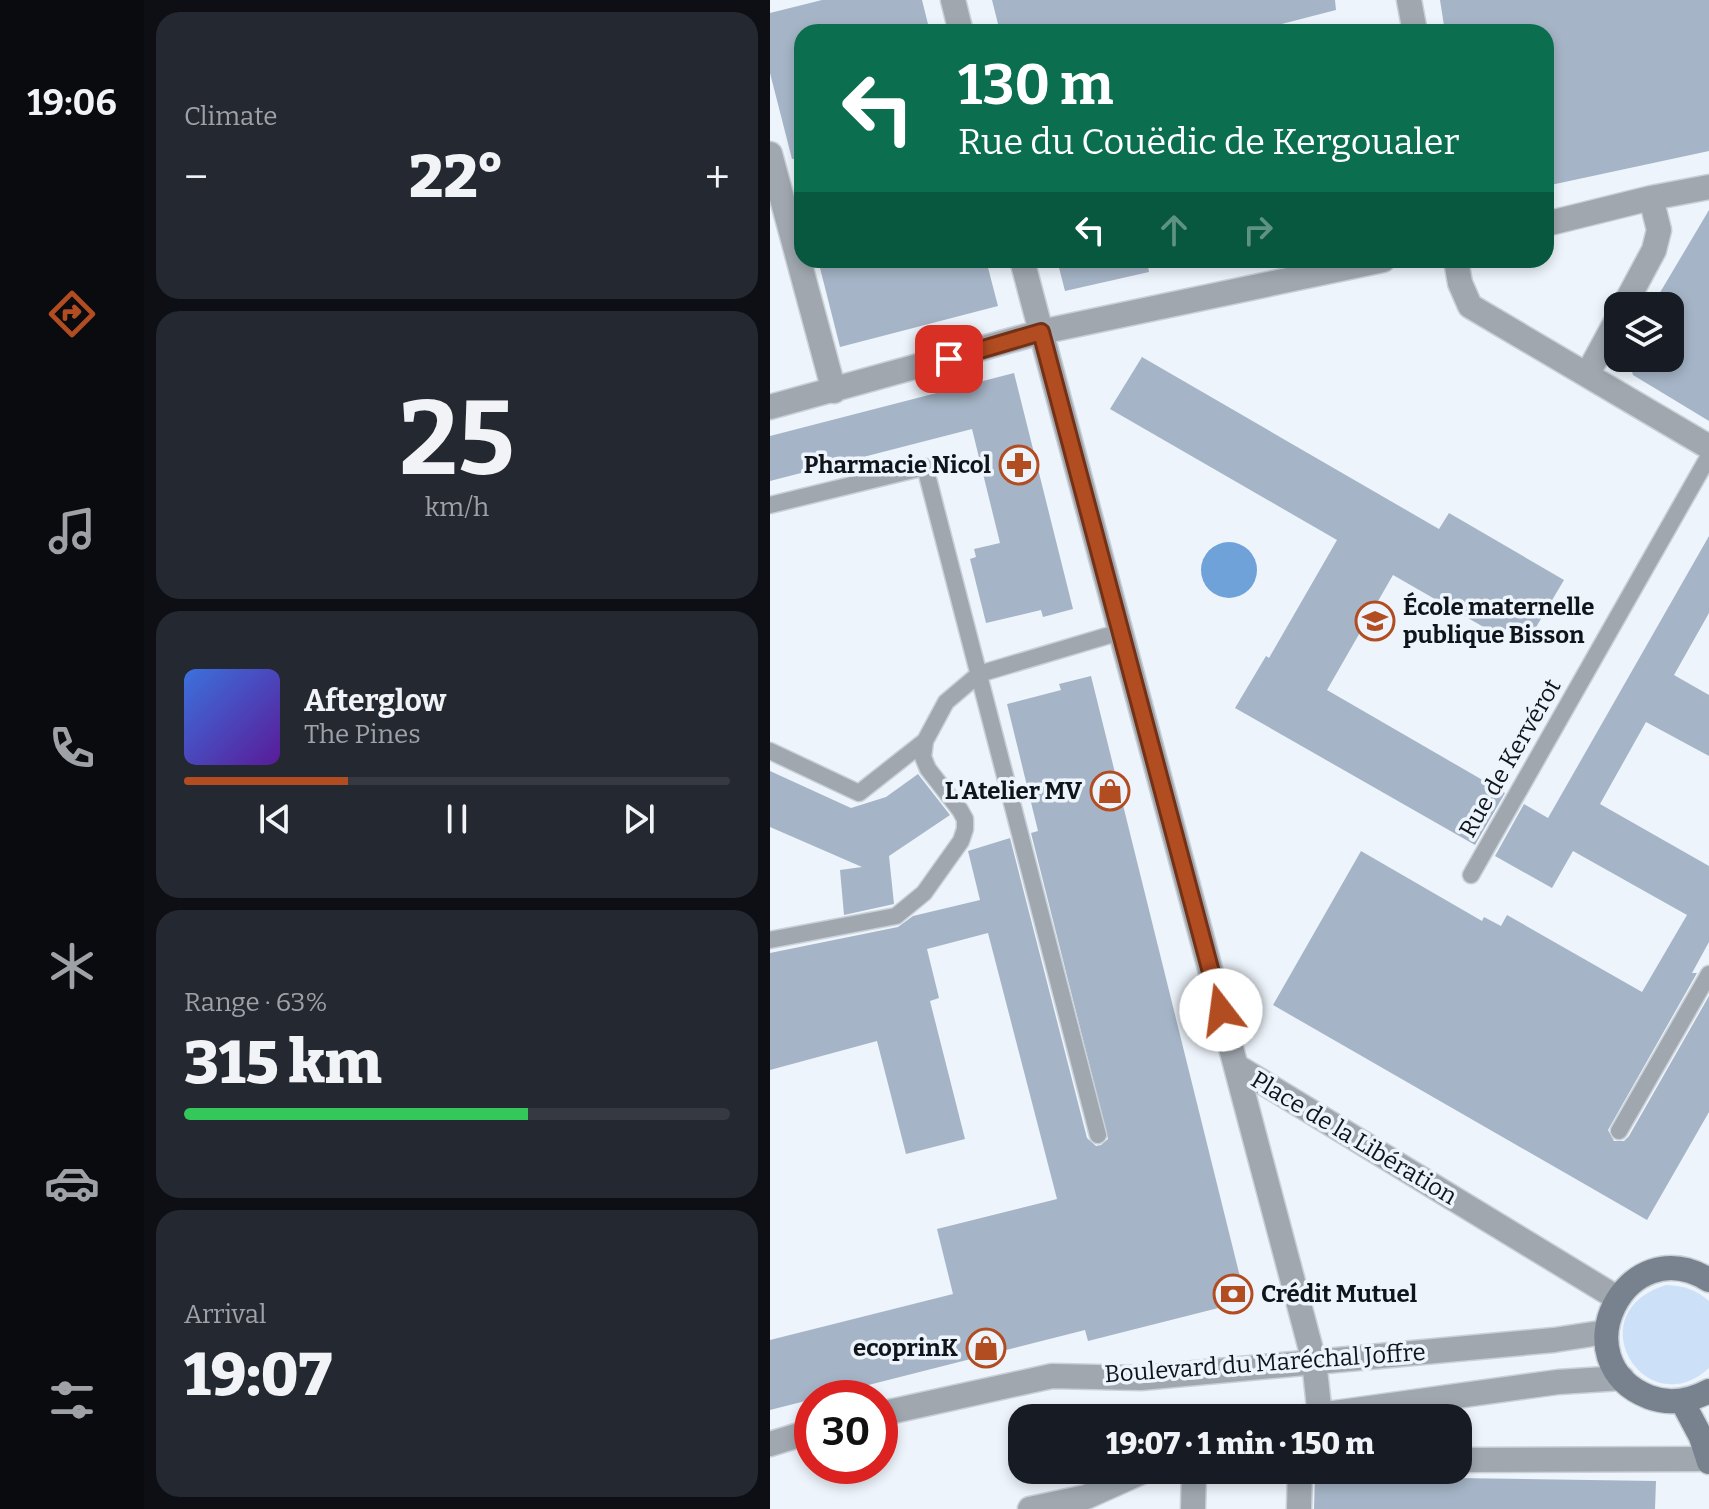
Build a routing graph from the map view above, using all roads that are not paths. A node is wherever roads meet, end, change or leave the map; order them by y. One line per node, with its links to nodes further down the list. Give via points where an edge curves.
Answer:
1 (953, 0): 3 (street)
2 (1409, 0): 4 (street)
3 (959, 24)
4 (1414, 24)
5 (770, 154): 9 (street)
6 (1709, 187): 7 (street)
7 (1651, 198): 8 (street); 14 (street, via 1659,230)
8 (1554, 222)
9 (794, 243)
10 (801, 268): 18 (street)
11 (1024, 268): 15 (street)
12 (1345, 268): 15 (street)
13 (1457, 268): 17 (street, via 1470,306)
14 (1632, 292)
15 (1041, 332): 18 (street); 23 (street)
16 (1604, 344): 17 (street)
17 (1587, 375): 20 (street)
18 (834, 391): 19 (street)
19 (770, 407)
20 (1709, 447)
21 (1709, 456): 27 (lane, Rue de Kervérot)
22 (770, 505): 24 (lane, via 925,467)
23 (1120, 632): 24 (lane); 30 (street)
24 (979, 674): 25 (lane, via 946,702); 32 (lane)
25 (925, 741): 26 (lane, via 859,793); 28 (lane, via 928,769 960,810 965,829 924,893 896,916)
26 (770, 751)
27 (1471, 875)
28 (770, 940)
29 (1709, 974): 31 (lane)
30 (1236, 1066): 34 (street, Place de la Libération); 36 (street, Place de la Libération)
31 (1619, 1131)
32 (1098, 1135)
33 (1708, 1277): 34 (main road, via 1668,1268 1648,1272)
34 (1617, 1298): 35 (main road)
35 (1606, 1332): 36 (street, Boulevard du Maréchal Joffre); 37 (main road, via 1607,1349)
36 (1314, 1361): 40 (street, Place de la Libération); 42 (street, Boulevard du Maréchal Joffre, via 1141,1378 1052,1376)
37 (1622, 1378): 39 (main road, via 1649,1397); 41 (street, Boulevard du Maréchal Joffre)
38 (1709, 1391): 39 (main road)
39 (1682, 1401): 46 (main road)
40 (1306, 1404)
41 (1398, 1404)
42 (898, 1410)
43 (794, 1437): 44 (street)
44 (770, 1444)
45 (1472, 1460): 46 (street)
46 (1708, 1461)
47 (1115, 1484): 50 (street)
48 (1194, 1484): 51 (street)
49 (1300, 1484): 52 (street)
50 (1038, 1508)
51 (1193, 1509)
52 (1299, 1509)

